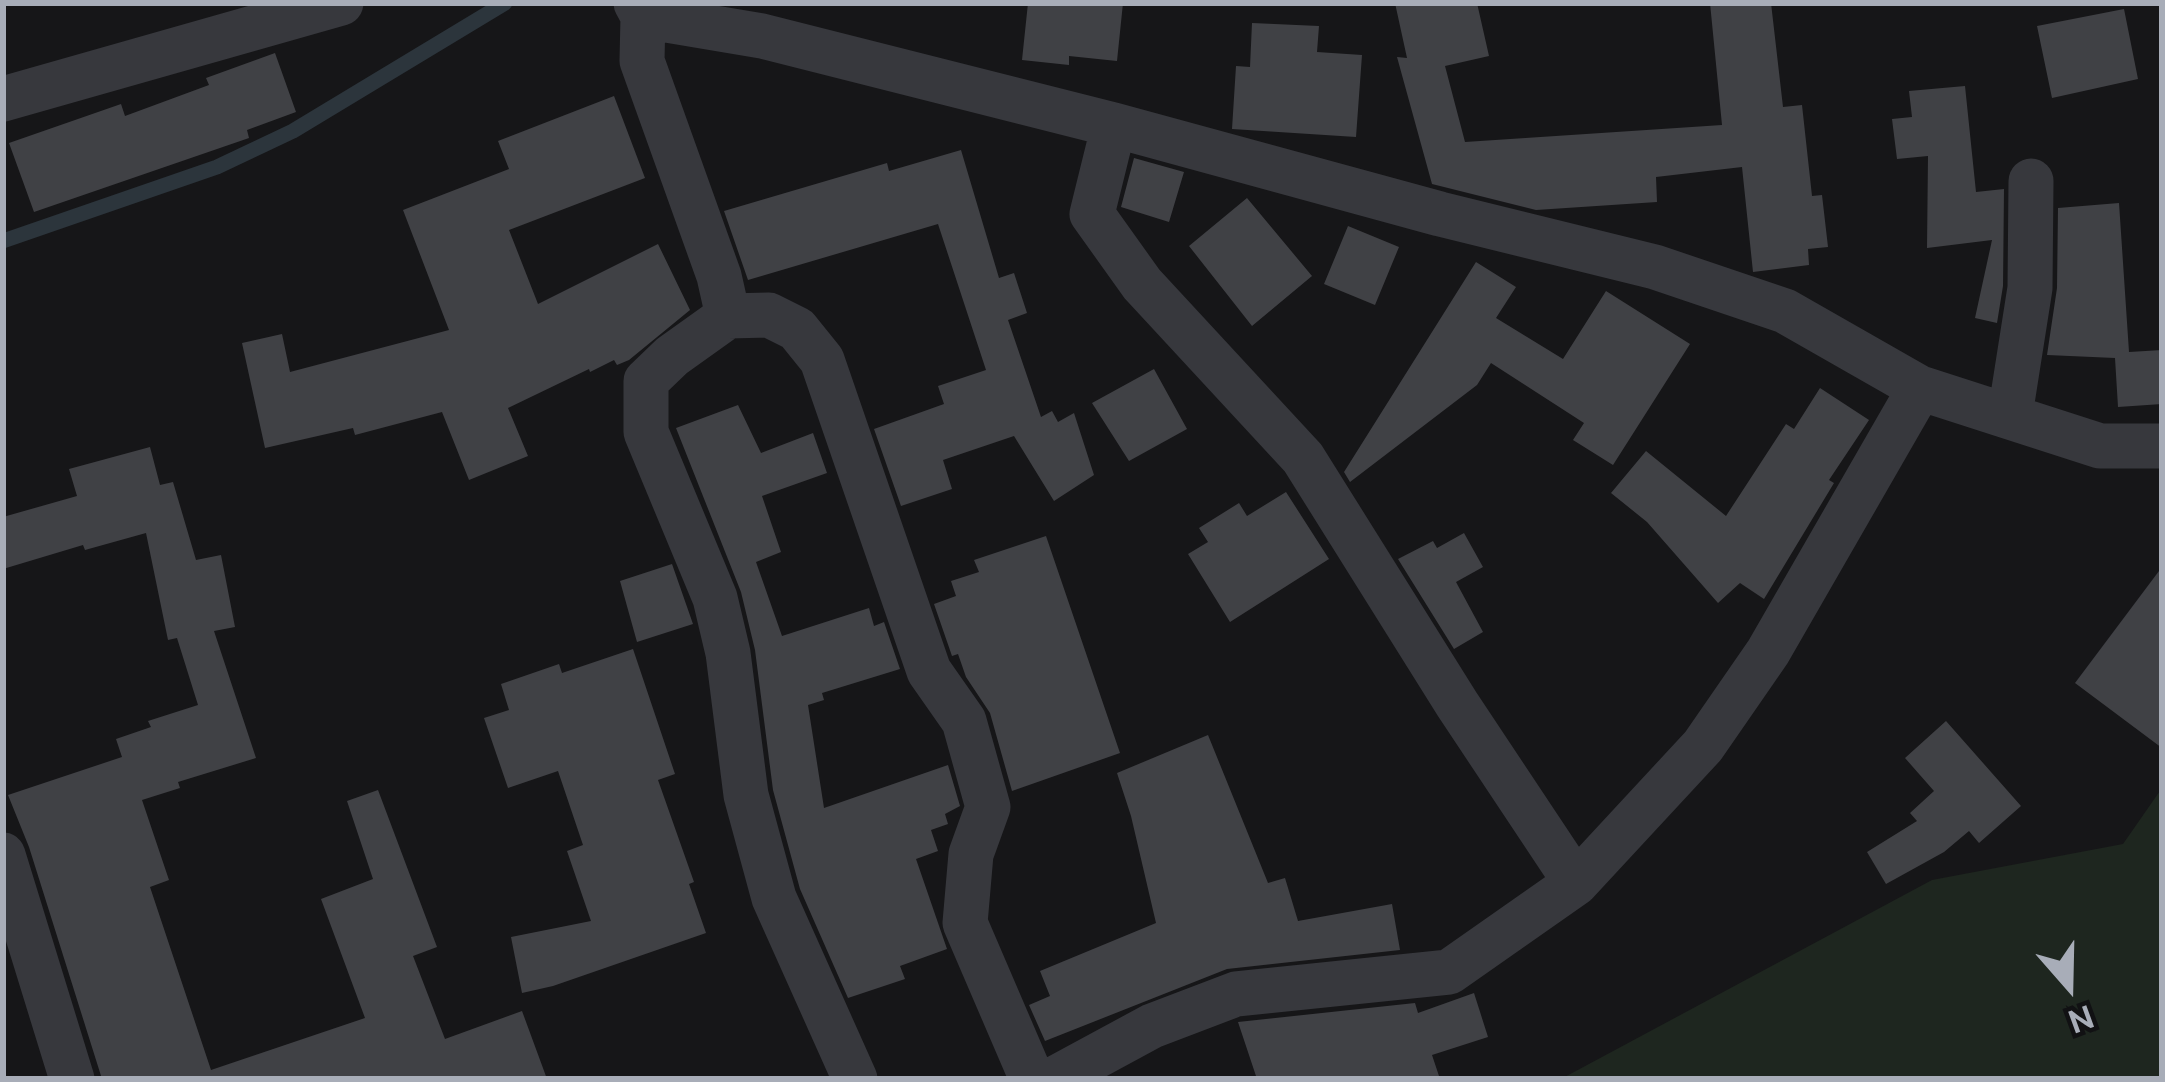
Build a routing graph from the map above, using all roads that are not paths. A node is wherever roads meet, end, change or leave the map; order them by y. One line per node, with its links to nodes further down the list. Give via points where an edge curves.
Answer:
1 (341, 3): 3 (street)
2 (640, 10): 4 (street); 6 (street, via 642,61)
3 (3, 98)
4 (1114, 124): 7 (street, via 1655,267 1786,311); 11 (street, via 1092,214 1142,284 1303,458)
5 (2031, 181): 8 (street, via 2030,289)
6 (728, 316): 13 (street, via 646,381 646,432 715,598 746,795 774,898); 14 (street, via 770,315 797,329 822,360 929,671 964,721 988,807 971,854 965,923)
7 (1920, 388): 8 (street); 11 (street, via 1703,746)
8 (2009, 416): 9 (street, via 2100,446)
9 (2162, 446)
10 (3, 855): 12 (street)
11 (1576, 883): 15 (street, via 1449,972 1236,994 1152,1026)
12 (72, 1079)
13 (855, 1079)
14 (1032, 1079)
15 (1054, 1079)

